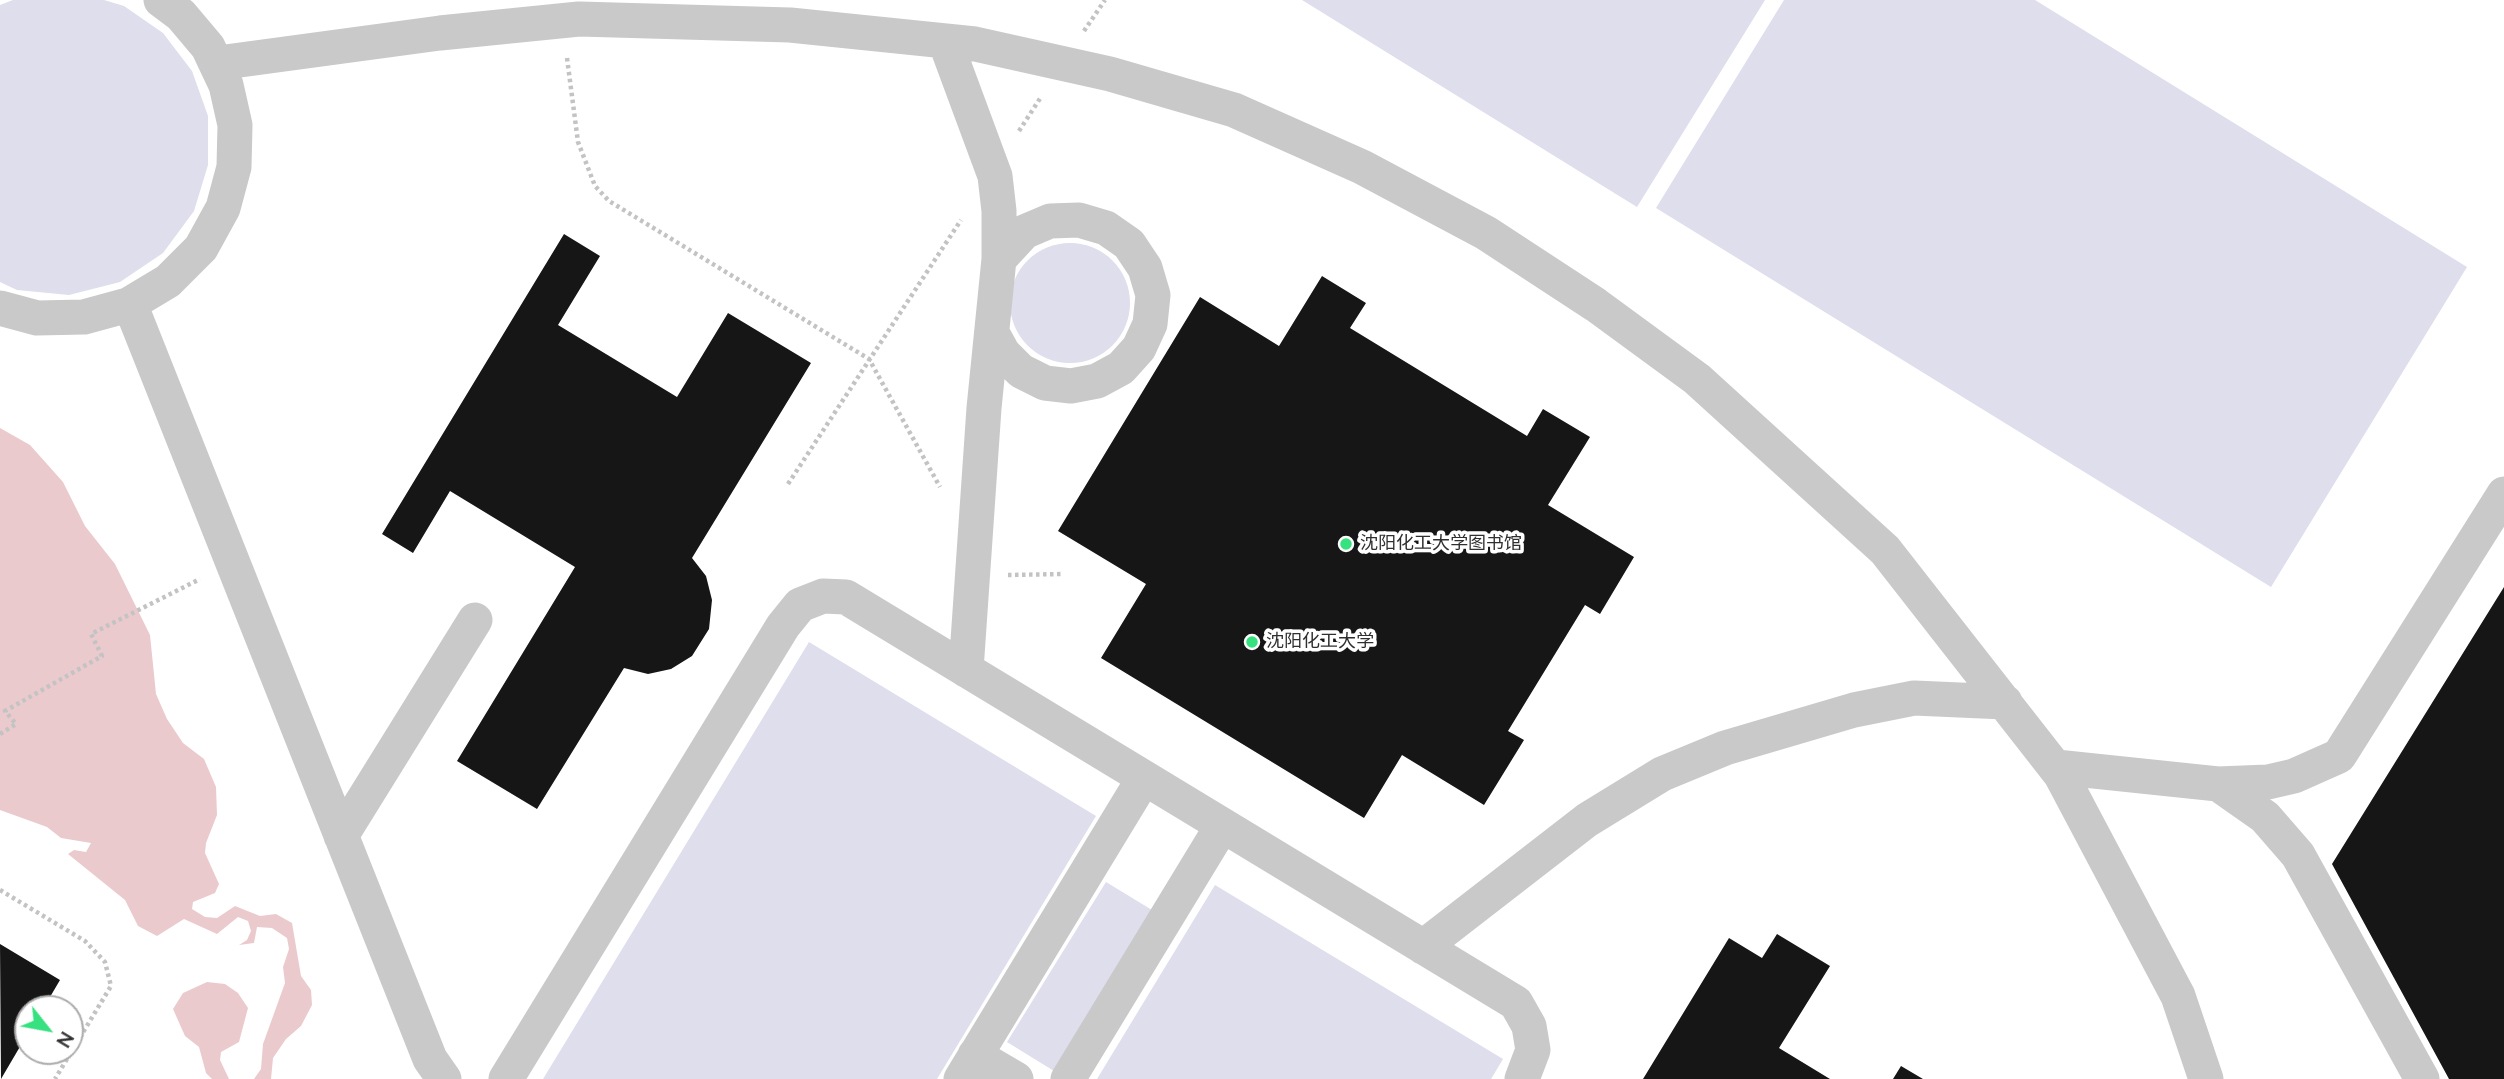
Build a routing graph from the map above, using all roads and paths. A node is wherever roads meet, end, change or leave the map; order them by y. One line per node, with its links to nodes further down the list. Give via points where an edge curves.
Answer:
1 (161, 0): 5 (street, via 181,15)
2 (1105, 0): 6 (path)
3 (564, 21): 4 (street, via 790,25); 5 (street); 12 (path, via 578,142 595,186 608,201)
4 (945, 41): 6 (street); 7 (street)
5 (218, 63): 9 (street, via 235,125 234,167 223,208 201,248 168,281)
6 (1063, 64): 7 (path); 21 (street, via 1234,110 1362,167 1486,233 1596,305 1697,379 1885,550)
7 (993, 170): 8 (street); 12 (path)
8 (999, 259): 11 (street); 11 (street, via 1024,232 1050,221 1079,220 1106,228 1129,244 1145,268 1153,295 1150,324 1139,348 1121,368 1097,381 1071,386 1045,383 1021,371)
9 (130, 304): 10 (street, via 84,317 37,318); 16 (street)
10 (0, 308)
11 (992, 333): 18 (street)
12 (869, 359): 13 (path); 14 (path)
13 (788, 484)
14 (941, 490)
15 (2504, 494): 25 (street, via 2339,756 2281,779)
16 (231, 563): 22 (path, via 91,635 102,656 5,710 16,724); 27 (street)
17 (1064, 574): 18 (path)
18 (972, 575): 20 (street)
19 (475, 620): 27 (street)
20 (966, 670): 24 (street); 33 (street, via 846,597 822,596 800,605)
21 (2005, 702): 23 (street); 29 (street, via 1913,698 1854,710 1725,748 1662,774 1587,820)
22 (0, 734)
23 (2056, 767): 25 (street); 37 (street, via 2178,996)
24 (1144, 778): 26 (street); 30 (street)
25 (2218, 784): 38 (street, via 2264,817 2298,855)
26 (1222, 826): 29 (street); 35 (street)
27 (341, 836): 32 (street, via 430,1059)
28 (0, 890): 31 (path, via 85,941 104,962 111,986)
29 (1423, 947): 36 (street, via 1516,1003 1529,1026 1533,1050)
30 (968, 1067): 34 (street)
31 (55, 1079)
32 (444, 1079)
33 (506, 1079)
34 (1016, 1079)
35 (1068, 1079)
36 (1522, 1079)
37 (2206, 1079)
38 (2422, 1079)

